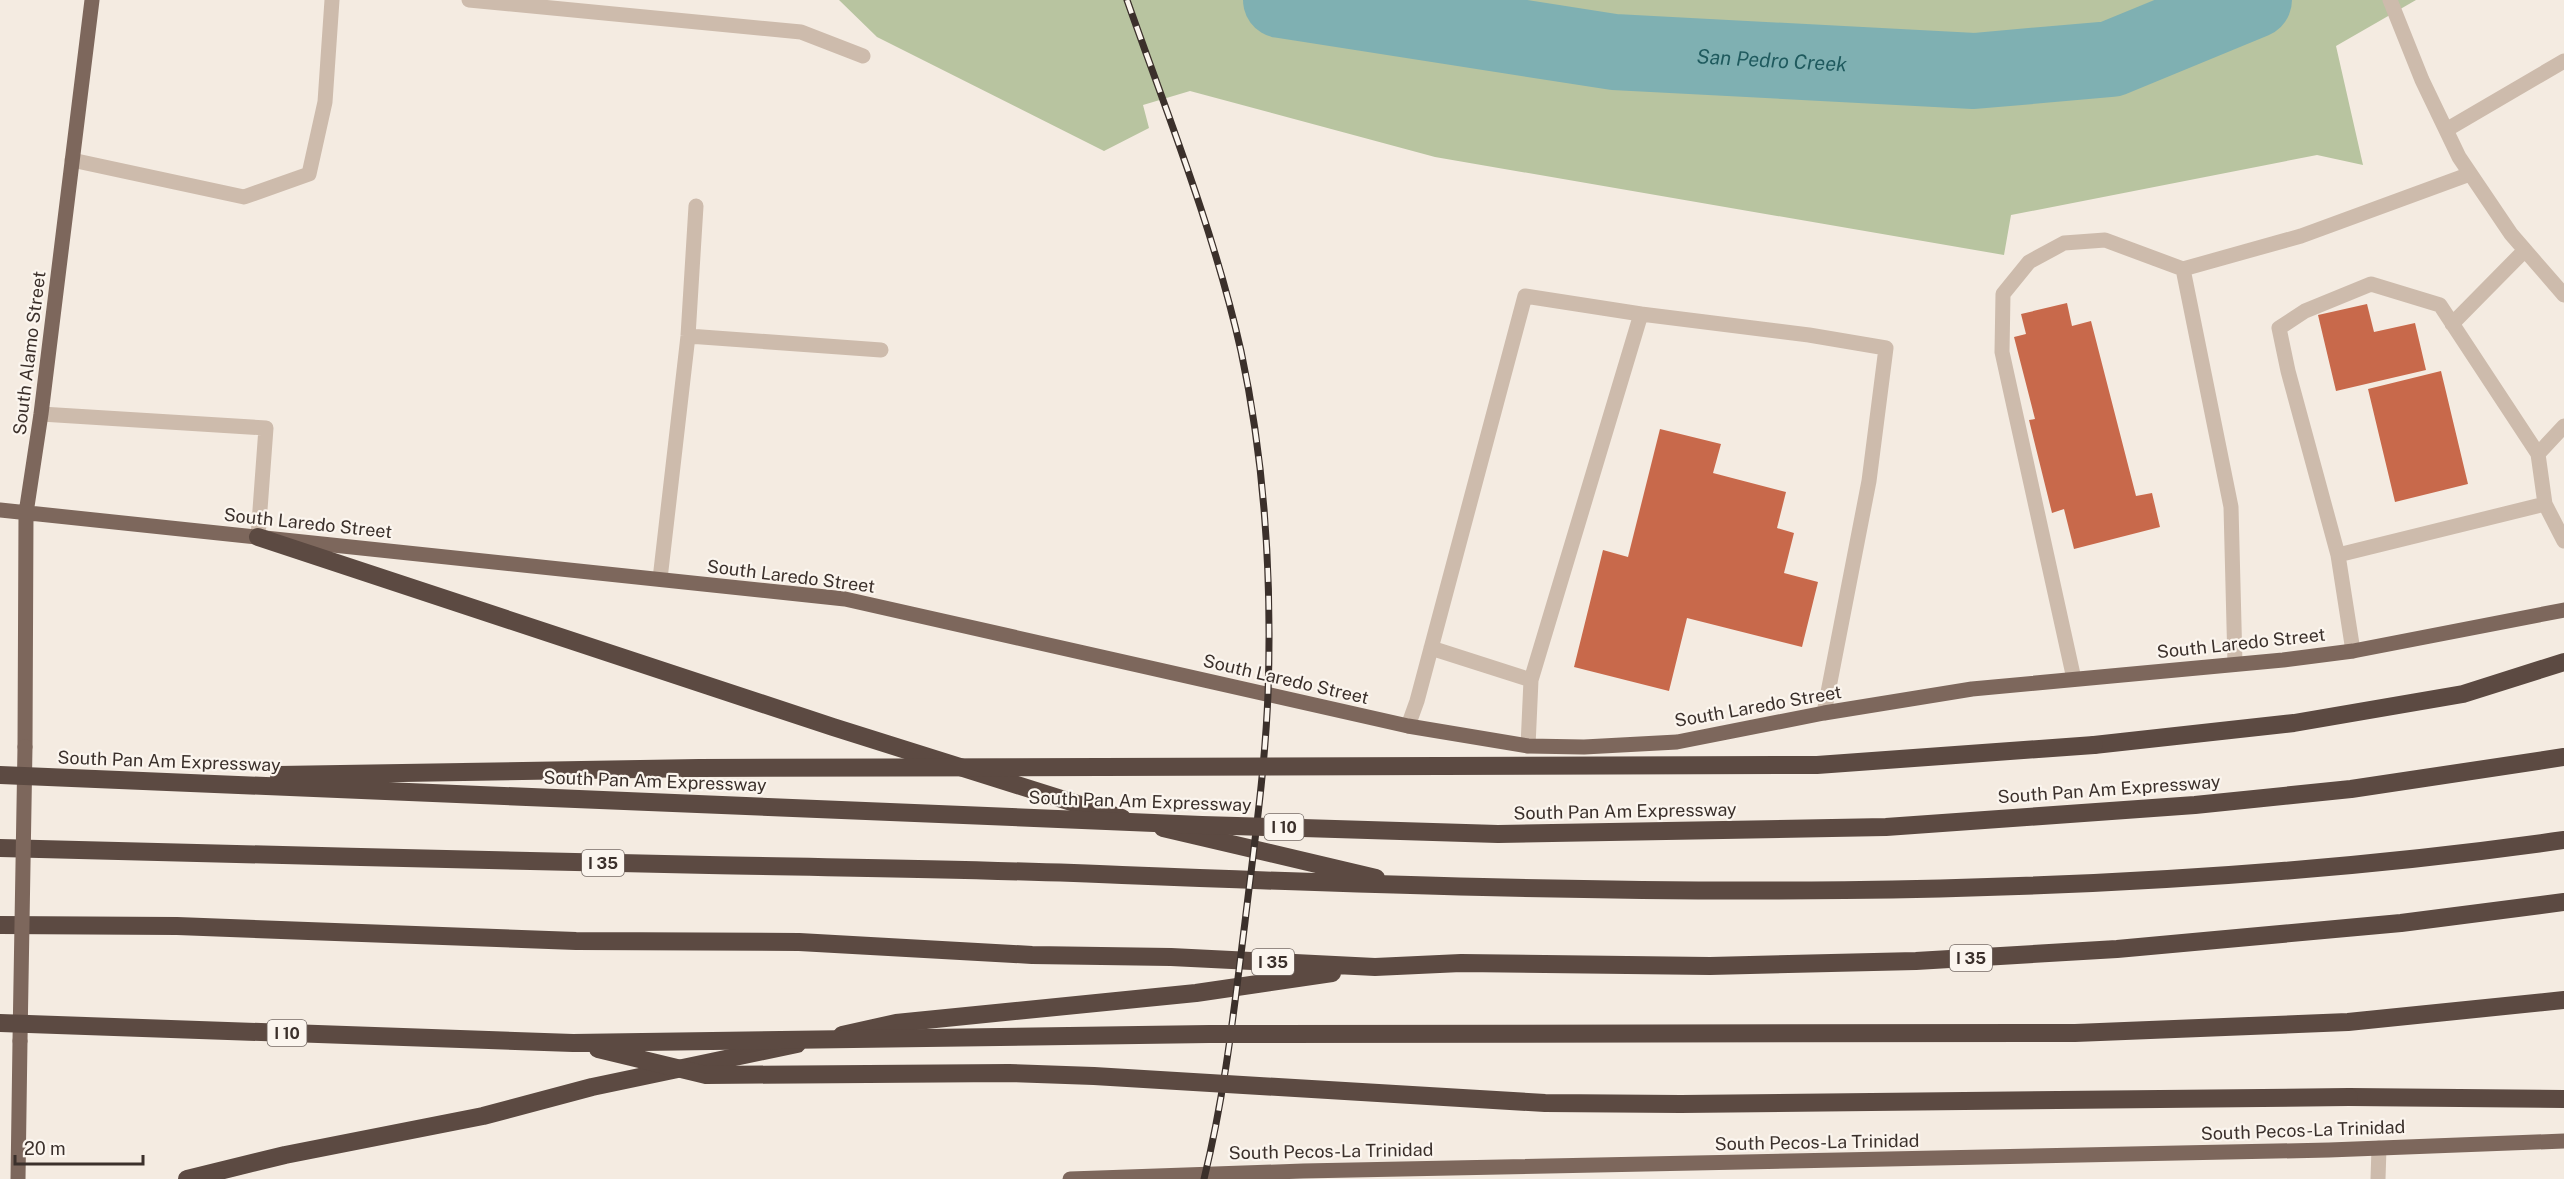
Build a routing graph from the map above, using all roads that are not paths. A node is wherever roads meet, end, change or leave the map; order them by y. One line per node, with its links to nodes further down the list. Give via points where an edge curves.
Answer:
1 (92, 0): 8 (main road, South Alamo Street)
2 (332, 0): 8 (street, via 326,102 309,174 244,197)
3 (469, 0): 5 (street, via 801,32)
4 (2390, 0): 7 (street)
5 (863, 56)
6 (2564, 61): 7 (street)
7 (2446, 130): 9 (street)
8 (72, 160): 19 (main road, South Alamo Street)
9 (2470, 174): 11 (street); 12 (street, via 2301,236)
10 (696, 206): 17 (street)
11 (2525, 250): 13 (street); 16 (street)
12 (2183, 269): 33 (street, via 2231,507); 34 (street, via 2105,240 2064,243 2029,262 2002,294 2002,352)
13 (2558, 277): 14 (street)
14 (2564, 295)
15 (1641, 314): 30 (street, via 1525,296); 35 (street); 36 (street, via 1886,348 1869,481)
16 (2452, 324): 21 (street); 27 (street, via 2440,305 2371,284 2305,311 2279,328)
17 (688, 336): 18 (street); 28 (street)
18 (881, 350)
19 (41, 414): 24 (main road, South Alamo Street); 25 (street, via 266,428)
20 (2564, 426): 21 (street)
21 (2538, 454): 22 (street)
22 (2546, 504): 26 (street); 27 (street)
23 (0, 510): 24 (main road, South Laredo Street)
24 (27, 513): 25 (main road, South Laredo Street); 55 (main road, South Alamo Street, bridge)
25 (258, 537): 28 (main road, South Laredo Street); 44 (highway, via 1118,818)
26 (2564, 541)
27 (2338, 555): 31 (street)
28 (660, 579): 37 (main road, South Laredo Street, via 845,599)
29 (2564, 610): 31 (main road, South Laredo Street)
30 (1431, 648): 35 (street); 37 (street)
31 (2353, 651): 33 (main road, South Laredo Street)
32 (2564, 662): 41 (highway, bridge, via 2453,696 2294,723 2094,745 1817,765 699,768)
33 (2235, 664): 34 (main road, South Laredo Street)
34 (2074, 679): 36 (main road, South Laredo Street, via 1972,688)
35 (1531, 680): 38 (street)
36 (1824, 713): 38 (main road, South Laredo Street, via 1677,742)
37 (1408, 726): 38 (main road, South Laredo Street)
38 (1528, 746)
39 (2564, 757): 41 (highway, South Pan Am Expressway / I 10, bridge, via 2350,789 2195,805 1886,827 1498,834)
40 (0, 775): 41 (highway, South Pan Am Expressway / I 10, bridge)
41 (92, 779)
42 (2564, 840): 44 (highway, I 35, via 2483,852 2280,871 1951,890 1758,892)
43 (0, 848): 44 (highway, I 35, via 1120,874)
44 (1416, 887)
45 (2564, 902): 47 (highway, I 35, via 2401,923 2117,949 1916,961 1710,966 1461,963)
46 (0, 925): 47 (highway, I 35, via 177,926 576,941 799,942)
47 (1375, 967): 56 (highway, via 1196,993 896,1023)
48 (2564, 1000): 50 (highway, I 10, bridge, via 2348,1022 2075,1033 1209,1034)
49 (0, 1023): 50 (highway, I 10, bridge)
50 (573, 1043): 51 (highway, bridge, via 706,1075 1051,1074 1545,1103)
51 (2564, 1099)
52 (2564, 1141): 53 (main road, South Pecos-La Trinidad)
53 (2379, 1148): 54 (main road, South Pecos-La Trinidad); 58 (street)
54 (1306, 1175): 57 (main road, South Pecos-La Trinidad)
55 (18, 1179)
56 (187, 1179)
57 (1070, 1179)
58 (2378, 1179)

